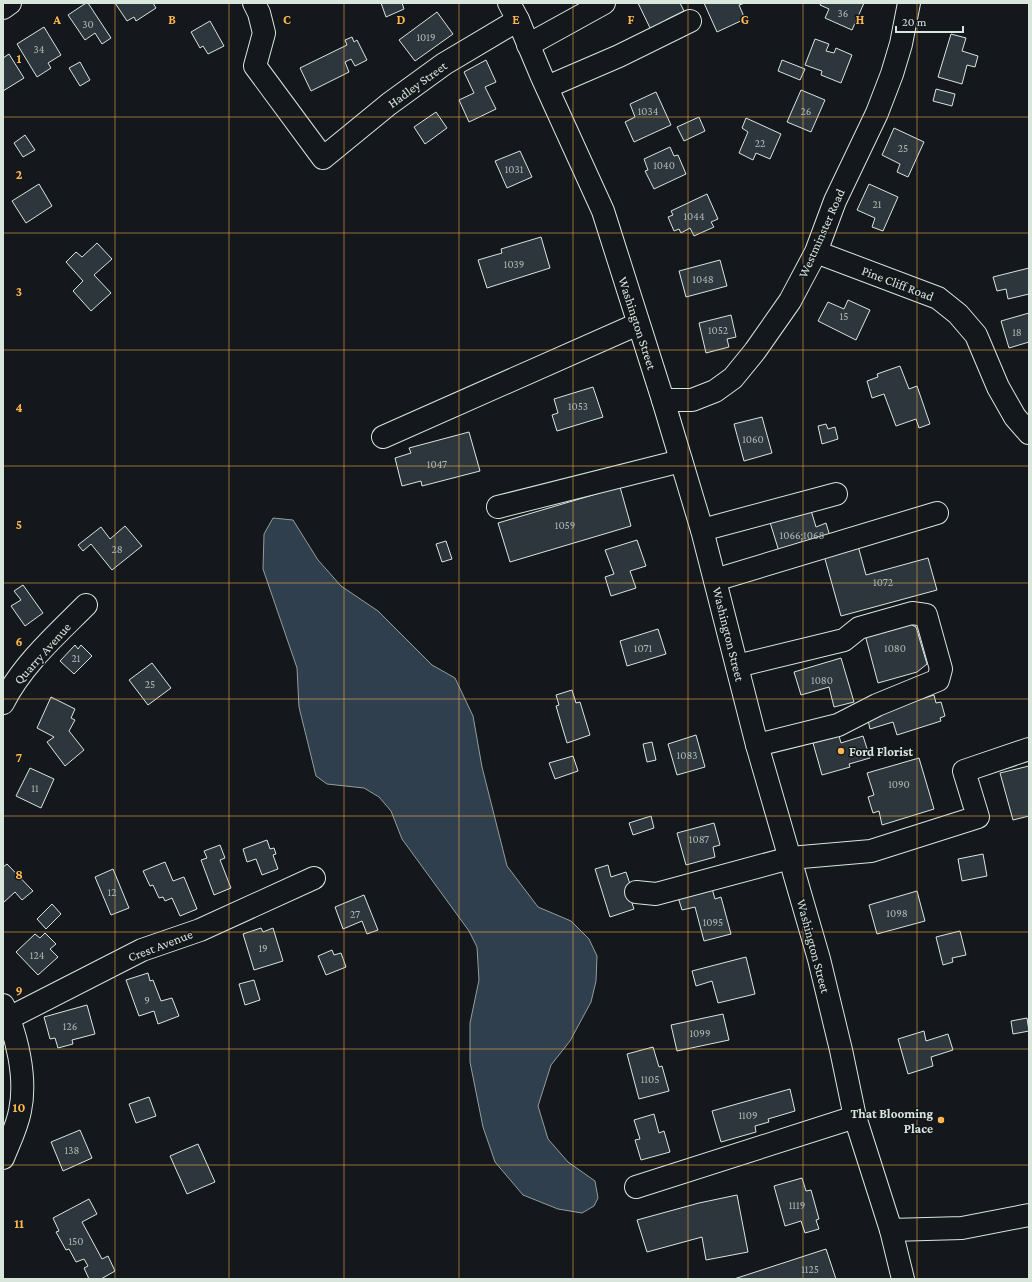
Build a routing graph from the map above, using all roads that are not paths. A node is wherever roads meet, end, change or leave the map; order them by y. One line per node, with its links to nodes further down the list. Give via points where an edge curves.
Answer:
1 (10, 3): 5 (street)
2 (254, 3): 6 (street, Hadley Street, via 264,33 255,66 323,158 390,104)
3 (604, 3): 8 (street)
4 (909, 3): 10 (street, Westminster Road, via 892,74 877,113 835,200)
5 (3, 8)
6 (514, 12): 8 (street, Washington Street)
7 (690, 21): 9 (street)
8 (528, 45): 9 (street, Washington Street)
9 (547, 88): 11 (street, Washington Street, via 603,211)
10 (816, 252): 12 (street, Westminster Road, via 790,301 733,378 715,391 692,400); 13 (street, Pine Cliff Road, via 938,298 958,314 976,335 998,387 1015,417)
11 (638, 324): 12 (street, Washington Street); 14 (street)
12 (663, 400): 15 (street, Washington Street)
13 (1029, 433)
14 (383, 437)
15 (681, 461): 17 (street); 19 (street, Washington Street)
16 (836, 494): 19 (street)
17 (498, 507)
18 (936, 513): 20 (street)
19 (702, 530): 20 (street, Washington Street)
20 (715, 580): 22 (street, Washington Street)
21 (86, 605): 23 (street, Quarry Avenue, via 29,664)
22 (737, 666): 24 (street, Washington Street); 24 (street, via 844,640 859,628 912,613 926,615 941,669 938,680 877,705 838,725)
23 (3, 704)
24 (757, 745): 26 (street, Washington Street)
25 (1029, 749): 26 (street, via 964,771 978,817 871,851)
26 (790, 858): 28 (street, via 656,894); 30 (street, Washington Street, via 841,1050)
27 (314, 878): 29 (street, Crest Avenue, via 200,930 142,950)
28 (636, 892)
29 (6, 1011): 31 (street, via 18,1055 22,1082 20,1111)
30 (855, 1117): 32 (street); 34 (street, Washington Street)
31 (3, 1158)
32 (636, 1187)
33 (1029, 1215): 34 (street, via 962,1228)
34 (891, 1230): 35 (street, Washington Street)
35 (903, 1279)

